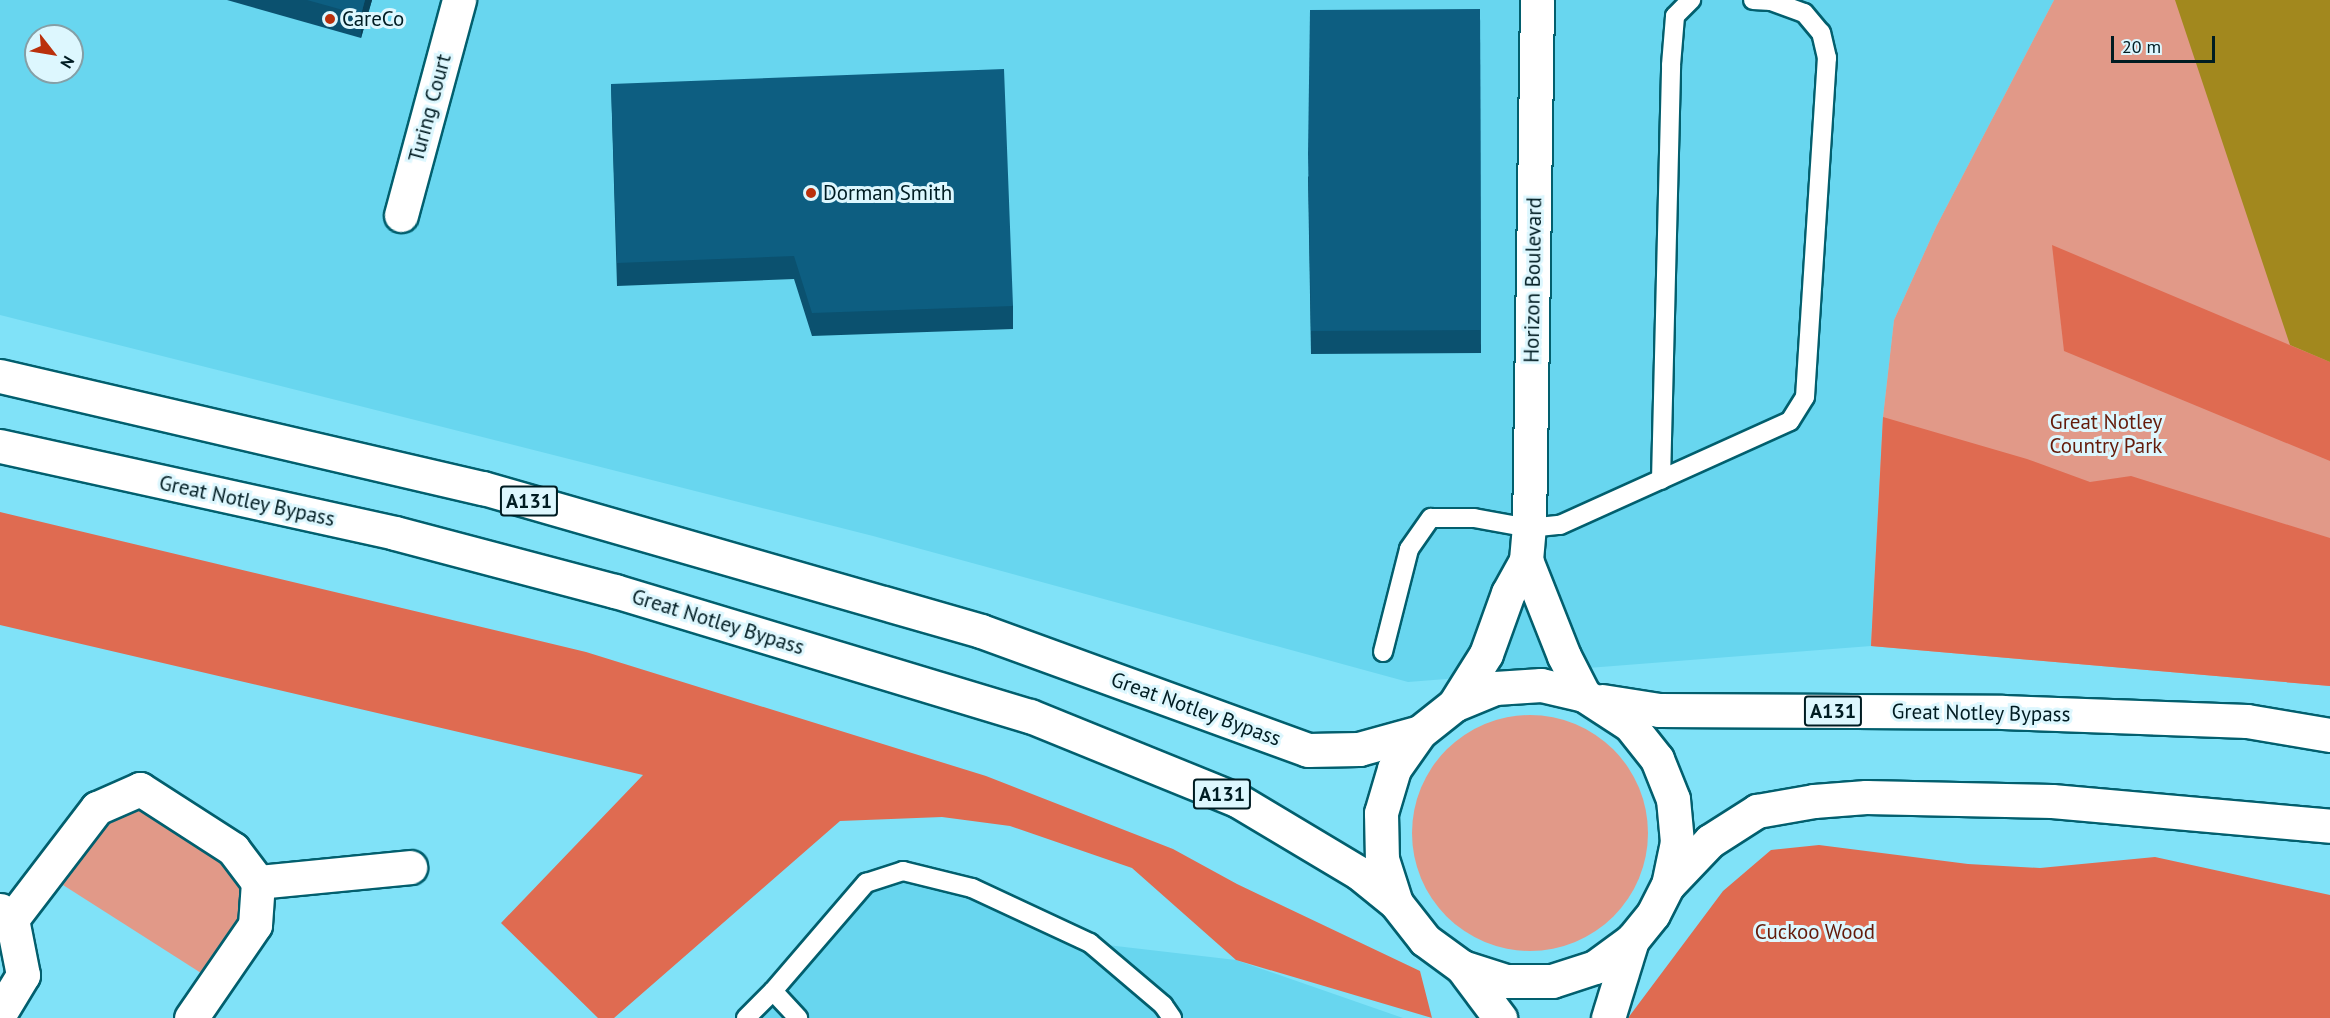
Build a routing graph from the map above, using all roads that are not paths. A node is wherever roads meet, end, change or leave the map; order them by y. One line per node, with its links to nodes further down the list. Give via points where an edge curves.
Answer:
1 (459, 0): 5 (main road, Turing Court)
2 (1537, 0): 9 (main road, Horizon Boulevard)
3 (1691, 0): 8 (lane, via 1675,16 1671,65)
4 (1753, 0): 8 (lane, via 1771,1 1804,13 1821,33 1827,58 1804,397 1790,421)
5 (401, 215)
6 (0, 376): 14 (main road, Great Notley Bypass / A131, via 505,494 981,631 1308,750 1359,749)
7 (0, 446): 20 (main road, Great Notley Bypass / A131, via 417,539 615,591 1030,716 1237,800 1359,873)
8 (1661, 480): 9 (lane, via 1560,525)
9 (1529, 528): 10 (main road, Horizon Boulevard); 11 (lane, via 1474,518 1431,518 1409,549)
10 (1526, 560): 12 (main road, Horizon Boulevard, via 1564,656); 13 (main road, Horizon Boulevard, via 1508,593 1486,654)
11 (1383, 652)
12 (1589, 698): 13 (main road, Great Notley Bypass, via 1540,685 1496,688); 15 (main road, Great Notley Bypass / A131, via 1659,710 2002,712 2247,721); 19 (main road, via 1630,725 1657,759 1673,799 1677,842)
13 (1454, 705): 14 (main road)
14 (1420, 732): 20 (main road, via 1394,769 1381,813 1382,860)
15 (2330, 735)
16 (2330, 826): 19 (main road, via 2052,801 1866,796 1757,812 1710,841)
17 (410, 867): 18 (main road)
18 (258, 882): 21 (main road, via 233,849 140,789 97,808); 26 (main road, via 255,925)
19 (1668, 885): 22 (main road, via 1653,914)
20 (1396, 903): 23 (main road, via 1425,940)
21 (6, 915): 25 (main road, via 23,975)
22 (1632, 940): 23 (main road, via 1595,967 1552,981 1506,981); 31 (main road)
23 (1462, 967): 30 (main road)
24 (773, 991): 27 (lane); 28 (lane); 29 (lane, via 866,883 903,871 972,888 1090,943 1163,1005)
25 (0, 1013)
26 (191, 1018)
27 (746, 1018)
28 (798, 1018)
29 (1172, 1018)
30 (1500, 1018)
31 (1608, 1018)

